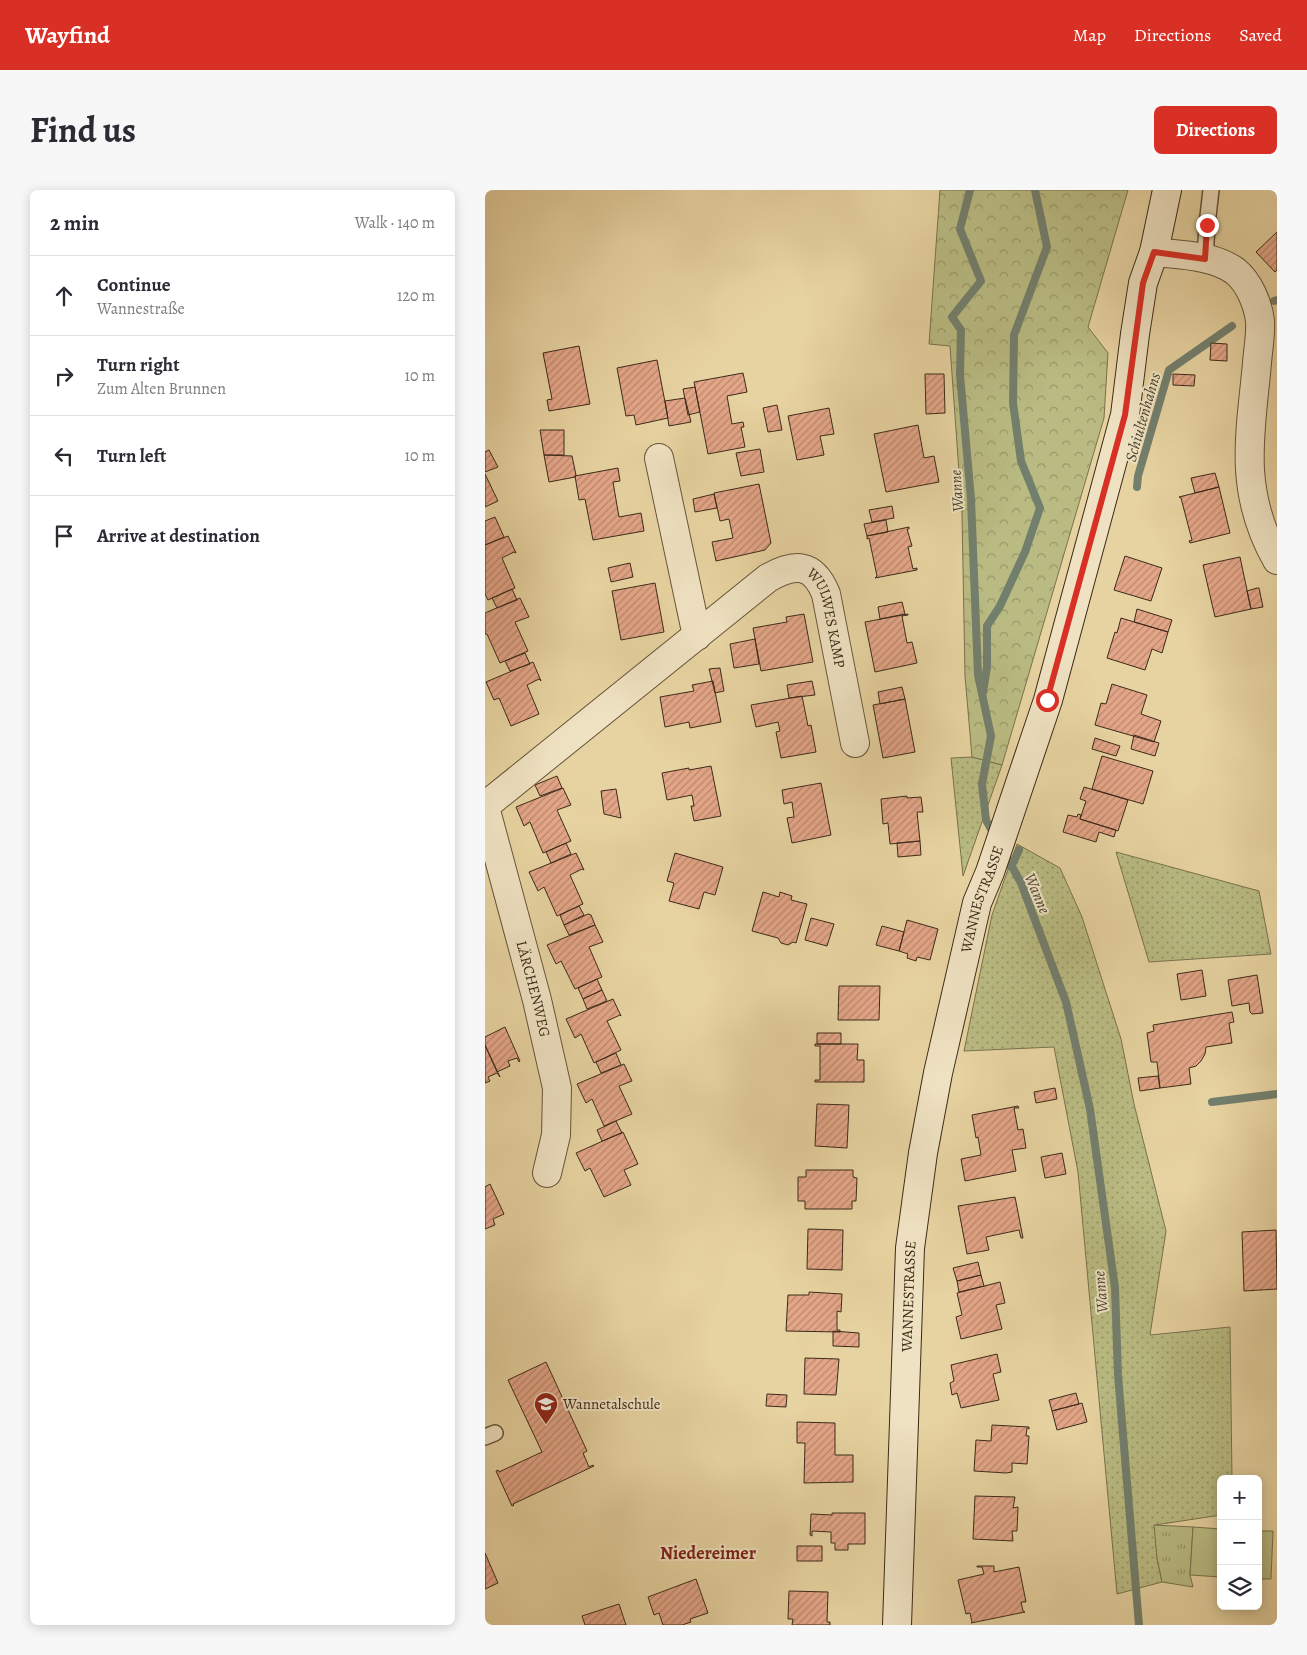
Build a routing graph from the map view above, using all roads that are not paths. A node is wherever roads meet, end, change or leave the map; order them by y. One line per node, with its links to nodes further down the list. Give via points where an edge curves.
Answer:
1 (1167, 190): 3 (street, WANNESTRASSE)
2 (1211, 190): 4 (lane)
3 (1154, 252): 4 (street); 11 (street, WANNESTRASSE, via 1143,283 1125,415 1047,700 977,903 923,1153 910,1248)
4 (1205, 259): 6 (street, via 1223,264 1241,278 1259,314 1251,425 1251,483 1259,521)
5 (659, 458): 7 (street)
6 (1277, 560)
7 (697, 636): 8 (street, WULWES KAMP, via 767,578 800,567 814,574 823,584 826,594); 9 (street, WULWES KAMP)
8 (855, 743)
9 (485, 806): 10 (street, LÄRCHENWEG, via 557,1088 556,1135)
10 (547, 1172)
11 (897, 1625)

